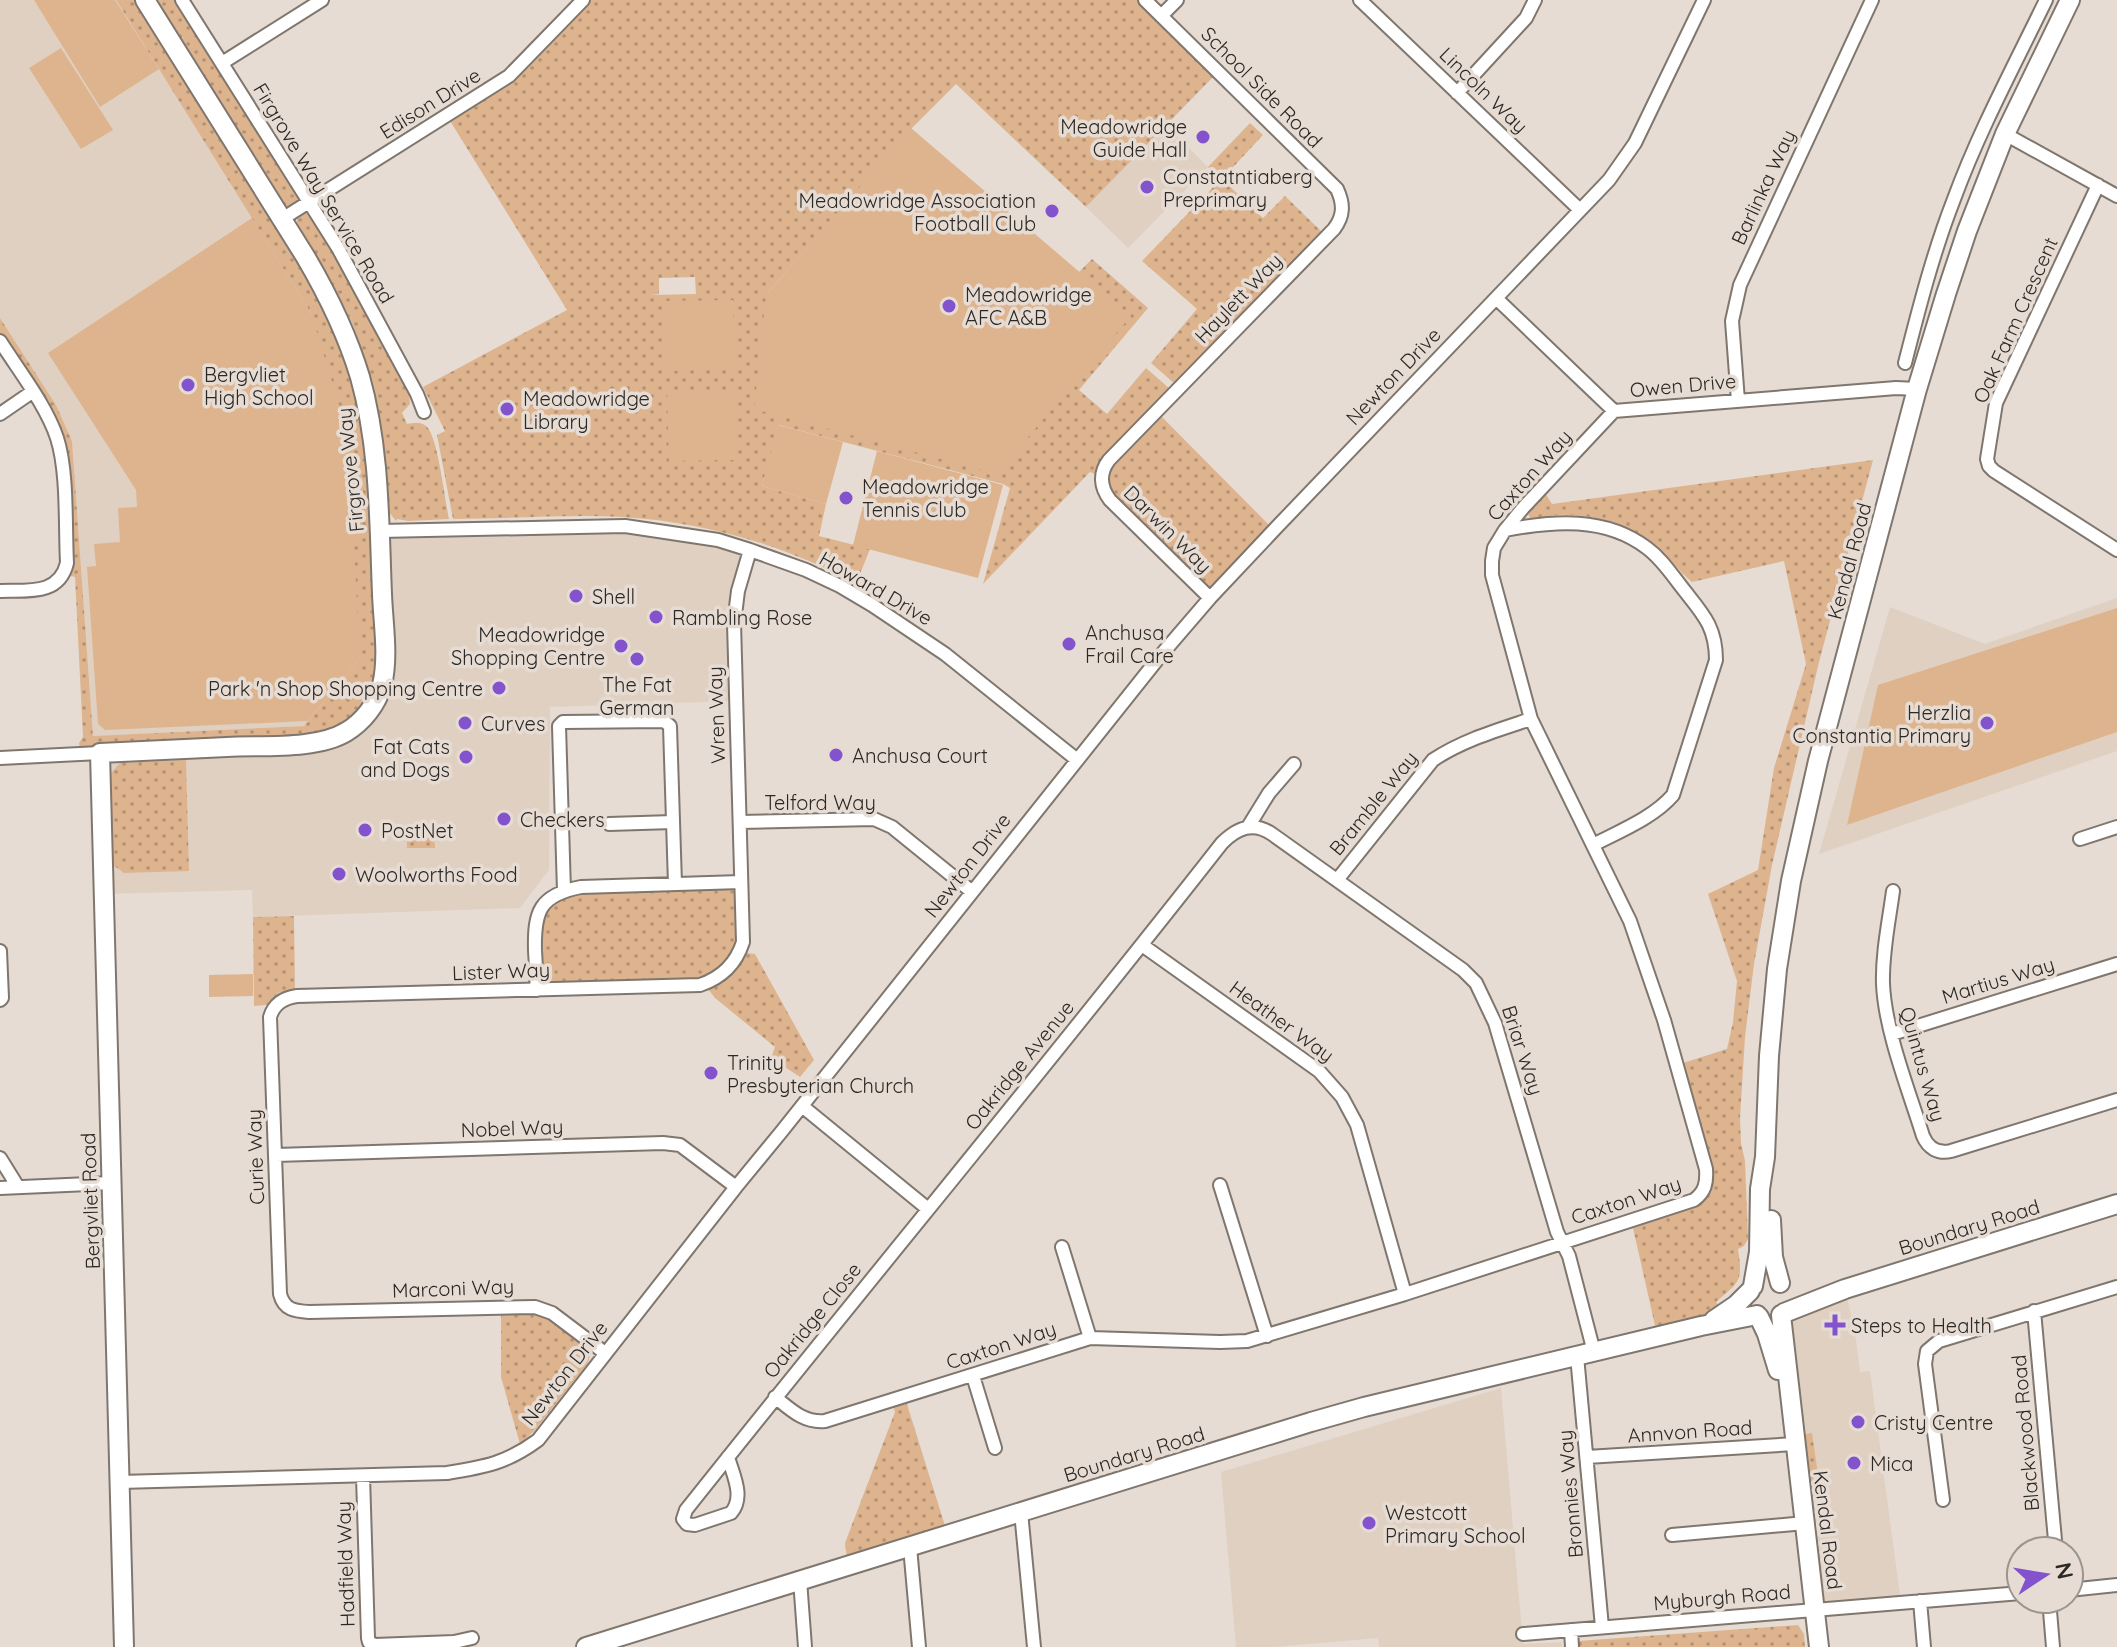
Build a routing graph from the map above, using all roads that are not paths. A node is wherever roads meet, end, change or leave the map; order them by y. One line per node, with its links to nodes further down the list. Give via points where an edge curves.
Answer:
1 (145, 0): 22 (street, Firgrove Way)
2 (182, 0): 14 (street, Firgrove Way Service Road)
3 (322, 0): 14 (street)
4 (583, 0): 19 (street, Edison Drive, via 509,76)
5 (1145, 0): 13 (street, School Side Road)
6 (1177, 0): 13 (street)
7 (1360, 0): 15 (street, Lincoln Way)
8 (1535, 0): 15 (street, via 1526,18)
9 (1704, 0): 21 (street, Newton Drive, via 1635,143)
10 (1872, 0): 28 (street, Barlinka Way, via 1740,285 1732,321)
11 (2046, 0): 25 (street, via 1966,168)
12 (2070, 0): 16 (street, Kendal Road)
13 (1161, 16): 20 (street, School Side Road, via 1337,189)
14 (222, 63): 19 (street, Firgrove Way Service Road)
15 (1457, 93): 21 (street, Lincoln Way)
16 (2005, 134): 17 (street); 26 (street, Kendal Road, via 1967,231)
17 (2098, 185): 18 (street); 36 (street, Oak Farm Crescent, via 1996,403 1987,459 1994,471)
18 (2117, 196)
19 (310, 202): 22 (street, Edison Drive); 30 (street, Firgrove Way Service Road)
20 (1342, 209): 31 (street, Haylett Way, via 1334,229)
21 (1580, 210): 23 (street, Newton Drive)
22 (282, 219): 34 (street, Firgrove Way, via 326,292 360,377 376,463)
23 (1497, 299): 29 (street, Owen Drive); 38 (street, Newton Drive)
24 (0, 341): 27 (street)
25 (1905, 363)
26 (1917, 389): 28 (street, Owen Drive); 68 (street, Kendal Road, via 1791,881 1772,1008)
27 (32, 392): 32 (street); 37 (street, via 48,417 62,460 67,563 55,584)
28 (1738, 401): 29 (street, Owen Drive)
29 (1614, 411): 33 (street, Caxton Way)
30 (424, 412)
31 (1157, 412): 38 (street, Darwin Way, via 1104,466 1103,491)
32 (0, 414)
33 (1505, 530): 39 (street, Caxton Way, via 1494,548 1492,575); 50 (street, via 1575,522 1632,538 1662,563 1713,631 1716,660 1673,795 1651,814)
34 (380, 531): 35 (street, Howard Drive, via 625,526); 40 (street, Firgrove Way, via 383,678 374,704 350,730 315,742)
35 (750, 550): 42 (street, Howard Drive, via 806,570 872,605 945,654); 45 (street, Wren Way, via 734,623)
36 (2117, 550)
37 (0, 591)
38 (1210, 598): 42 (street, Newton Drive)
39 (1531, 719): 50 (street, Caxton Way); 51 (street, Bramble Way, via 1469,740 1433,760)
40 (100, 753): 41 (street); 70 (street, Bergvliet Road)
41 (0, 758)
42 (1076, 759): 55 (street, Newton Drive)
43 (1294, 764): 47 (street)
44 (673, 822): 46 (street); 53 (street); 54 (street, via 668,722 561,723)
45 (740, 822): 52 (street, Wren Way); 55 (street, Telford Way, via 883,821)
46 (609, 824)
47 (1248, 827): 51 (street, Briar Way, via 1266,830); 57 (street, Oakridge Avenue, via 1222,843)
48 (2117, 827): 49 (street)
49 (2080, 839)
50 (1593, 845): 77 (street, Caxton Way, via 1630,921 1664,1020 1707,1178 1694,1200)
51 (1337, 880): 77 (street, Briar Way, via 1476,983 1495,1023)
52 (741, 882): 53 (street); 60 (street, Wren Way, via 743,942)
53 (675, 884): 54 (street)
54 (564, 891): 61 (street, via 541,909 535,925)
55 (971, 891): 66 (street, Newton Drive)
56 (1893, 891): 64 (street, Quintus Way, via 1883,982)
57 (1142, 945): 76 (street, Oakridge Avenue); 83 (street, Heather Way, via 1319,1071 1342,1097 1367,1155)
58 (0, 951): 62 (street)
59 (2117, 964): 64 (street, Martius Way)
60 (725, 972): 61 (street, Lister Way, via 700,985)
61 (537, 990): 63 (street, Lister Way, via 297,996)
62 (0, 1000)
63 (277, 1003): 67 (street, Curie Way, via 269,1023)
64 (1892, 1034): 65 (street, Quintus Way, via 1923,1136 1935,1150 1951,1151)
65 (2117, 1100)
66 (802, 1106): 73 (street, Newton Drive); 76 (street)
67 (276, 1155): 73 (street, Nobel Way, via 663,1143 680,1145); 84 (street, Curie Way, via 280,1294)
68 (1765, 1157): 79 (street, Kendal Road, via 1773,1257); 81 (street, Kendal Road)
69 (0, 1158): 72 (street)
70 (111, 1183): 72 (street); 101 (street, Bergvliet Road)
71 (1220, 1185): 89 (street)
72 (18, 1187): 74 (street)
73 (736, 1187): 91 (street, Newton Drive)
74 (0, 1188)
75 (2117, 1204): 82 (street, Boundary Road)
76 (928, 1209): 94 (street, Oakridge Close)
77 (1562, 1242): 83 (street, Caxton Way); 92 (street, Briar Way)
78 (1062, 1247): 90 (street)
79 (1781, 1284): 81 (street, via 1764,1280); 82 (street, Boundary Road, via 1807,1294); 86 (street, via 1789,1296)
80 (2117, 1287): 85 (street)
81 (1752, 1289): 87 (street, via 1749,1303); 88 (street, Boundary Road, via 1726,1313)
82 (1834, 1293): 86 (street, Boundary Road)
83 (1405, 1294): 89 (street, Caxton Way)
84 (288, 1308): 91 (street, Marconi Way, via 309,1312 535,1307 552,1313)
85 (2034, 1311): 102 (street, via 1939,1341 1927,1351); 106 (street, Blackwood Road)
86 (1782, 1314): 87 (street, via 1769,1320); 95 (street, Kendal Road)
87 (1758, 1316): 88 (street, Boundary Road); 95 (street, Kendal Road)
88 (1701, 1326): 92 (street, Boundary Road)
89 (1267, 1336): 90 (street, Caxton Way, via 1237,1342)
90 (1090, 1338): 93 (street, Caxton Way)
91 (605, 1353): 100 (street, Newton Drive, via 538,1440 520,1453 475,1469)
92 (1586, 1354): 99 (street, Bronnies Way); 103 (street, Boundary Road, via 1364,1407)
93 (973, 1376): 94 (street, Caxton Way, via 825,1421 800,1417); 97 (street)
94 (775, 1397): 98 (street, Oakridge Close)
95 (1792, 1418): 96 (street, Kendal Road)
96 (1795, 1444): 99 (street, Annvon Road); 104 (street, Kendal Road)
97 (995, 1448)
98 (728, 1457): 98 (street, Oakridge Close, via 686,1510 687,1524 731,1513 737,1505)
99 (1587, 1457): 115 (street, Bronnies Way)
100 (363, 1476): 101 (street, Newton Drive); 118 (street, Hadfield Way, via 369,1642)
101 (120, 1482): 119 (street, Bergvliet Road)
102 (1943, 1500)
103 (1021, 1512): 107 (street, Boundary Road); 123 (street)
104 (1805, 1523): 105 (street); 113 (street, Kendal Road)
105 (1672, 1535)
106 (2055, 1535)
107 (910, 1547): 108 (street, Boundary Road); 122 (street)
108 (800, 1580): 120 (street, Boundary Road); 121 (street)
109 (2117, 1585): 110 (street)
110 (2085, 1588)
111 (2005, 1594): 112 (street, Myburgh Road)
112 (1920, 1601): 113 (street, Myburgh Road); 126 (street)
113 (1815, 1609): 115 (street, Myburgh Road); 125 (street, Kendal Road)
114 (2050, 1615): 127 (street)
115 (1602, 1627): 116 (street, Myburgh Road)
116 (1571, 1630): 117 (street, Myburgh Road); 124 (street)
117 (1523, 1634)
118 (472, 1638)
119 (124, 1647)
120 (586, 1647)
121 (805, 1647)
122 (919, 1647)
123 (1034, 1647)
124 (1572, 1647)
125 (1819, 1647)
126 (1924, 1647)
127 (2053, 1647)

